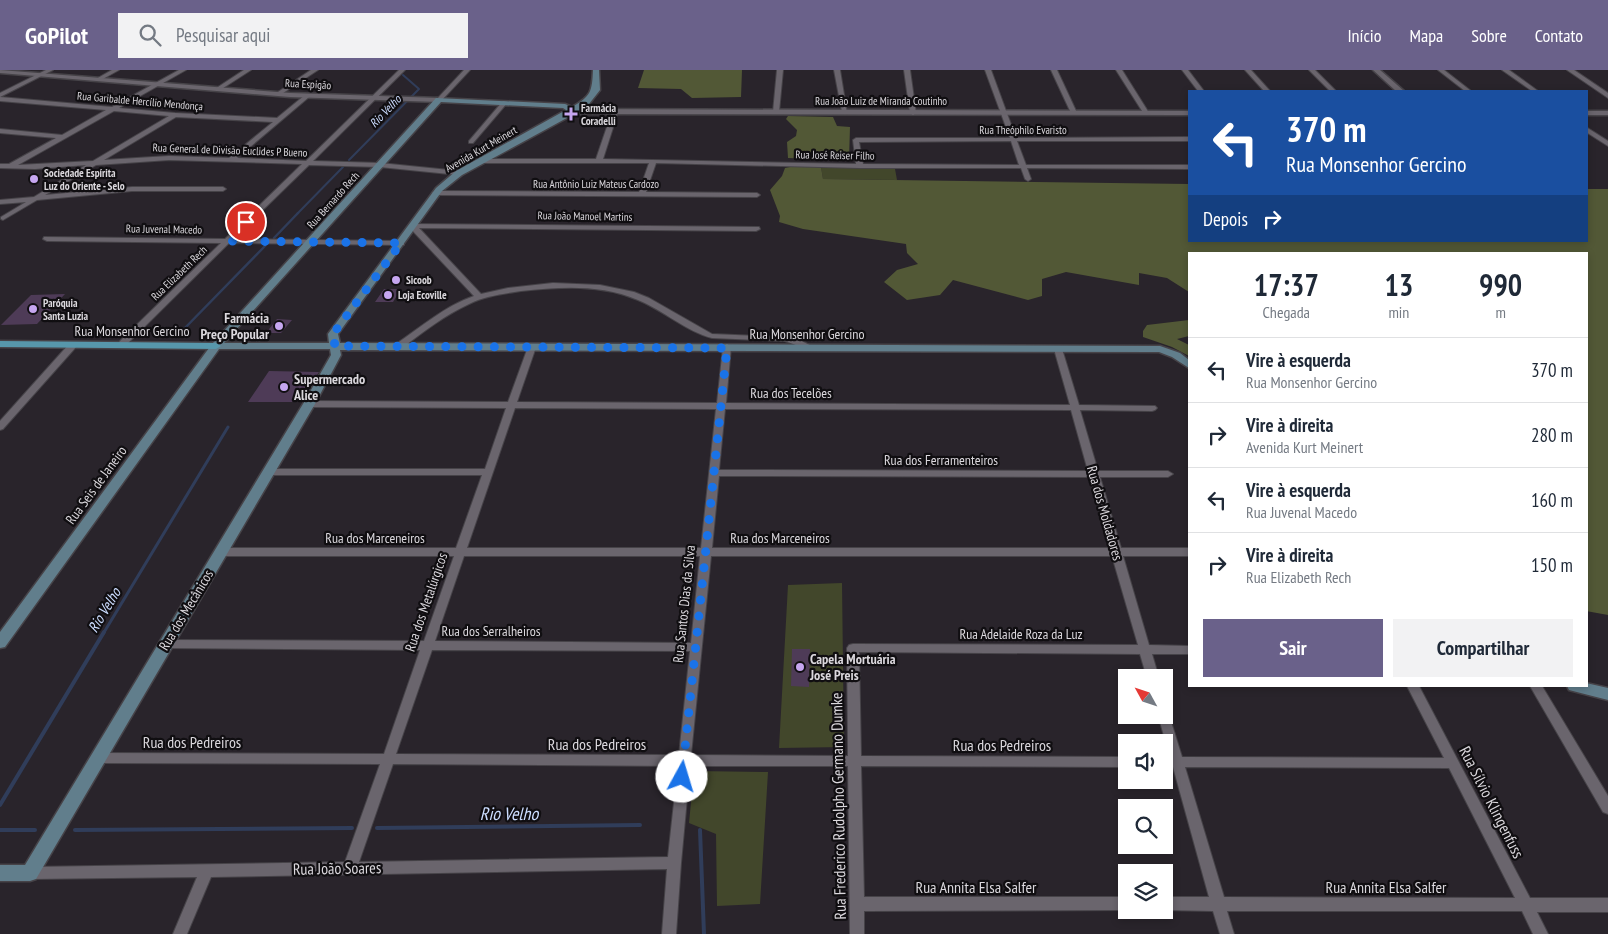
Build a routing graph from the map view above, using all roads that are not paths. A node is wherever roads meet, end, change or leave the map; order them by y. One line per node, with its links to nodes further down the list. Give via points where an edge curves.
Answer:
1 (50, 70): 23 (street)
2 (116, 70): 24 (street)
3 (183, 70): 25 (street)
4 (248, 70): 26 (street)
5 (315, 70): 33 (street)
6 (402, 70): 37 (street, Rua Elizabeth Rech)
7 (467, 70): 39 (street, Rua Bernardo Rech)
8 (596, 70): 40 (main road, via 596,90)
9 (780, 70): 46 (street)
10 (837, 70): 47 (street)
11 (907, 70): 48 (street)
12 (988, 70): 49 (street)
13 (1054, 70): 50 (street)
14 (1119, 70): 51 (street)
15 (1185, 70): 27 (street)
16 (1248, 70): 28 (street)
17 (1312, 70): 29 (street)
18 (1376, 70): 30 (street)
19 (1441, 70): 31 (street)
20 (1506, 70): 32 (street)
21 (1570, 70): 36 (street)
22 (0, 71): 23 (street, Rua Espigão)
23 (42, 74): 24 (street, Rua Espigão); 34 (street)
24 (99, 79): 25 (street, Rua Espigão)
25 (158, 84): 26 (street, Rua Espigão); 43 (street)
26 (218, 89): 33 (street, Rua Espigão)
27 (1200, 90)
28 (1265, 90)
29 (1332, 90)
30 (1399, 90)
31 (1467, 90)
32 (1534, 90)
33 (278, 94): 35 (street, Rua Espigão)
34 (0, 95)
35 (306, 96): 37 (street, Rua Espigão); 56 (street)
36 (1608, 96)
37 (373, 98): 39 (street, Rua Espigão); 69 (street, Rua Elizabeth Rech)
38 (0, 99): 43 (street, Rua Garibalde Hercílio Mendonça)
39 (439, 100): 41 (main road, Rua Espigão); 70 (main road, Rua Bernardo Rech)
40 (588, 100): 42 (main road); 44 (main road, Avenida Kurt Meinert)
41 (505, 102): 42 (main road, Rua Espigão); 62 (street)
42 (564, 106): 44 (main road, Rua Espigão)
43 (113, 109): 55 (street, Rua Garibalde Hercílio Mendonça); 59 (street)
44 (573, 111): 45 (street, Rua João Luiz de Miranda Coutinho); 65 (main road, Avenida Kurt Meinert)
45 (615, 112): 46 (street, Rua João Luiz de Miranda Coutinho); 66 (street)
46 (776, 112): 47 (street, Rua João Luiz de Miranda Coutinho)
47 (845, 112): 48 (street, Rua João Luiz de Miranda Coutinho)
48 (913, 113): 49 (street, Rua João Luiz de Miranda Coutinho)
49 (1004, 113): 50 (street, Rua João Luiz de Miranda Coutinho); 60 (street)
50 (1074, 113): 51 (street, Rua João Luiz de Miranda Coutinho)
51 (1146, 113): 52 (street, Rua João Luiz de Miranda Coutinho)
52 (1188, 113)
53 (1588, 113): 54 (street)
54 (1608, 113)
55 (175, 114): 56 (street, Rua Garibalde Hercílio Mendonça); 68 (street)
56 (278, 120): 64 (street)
57 (1588, 130): 63 (street)
58 (0, 131): 59 (street)
59 (63, 137): 73 (street)
60 (1014, 140): 61 (street, Rua Theóphilo Evaristo); 72 (street, Rua Theóphilo Evaristo, via 856,140); 74 (street)
61 (1188, 140)
62 (471, 142)
63 (1608, 144)
64 (231, 160): 68 (street, Rua General de Divisão Euclides P Bueno, via 156,158); 69 (street, Rua General de Divisão Euclides P Bueno)
65 (481, 161): 66 (street, Rua José Reiser Filho); 76 (main road, Avenida Kurt Meinert)
66 (599, 161): 67 (street, Rua José Reiser Filho)
67 (654, 161): 72 (street, Rua José Reiser Filho); 80 (street)
68 (96, 162): 73 (street, Rua General de Divisão Euclides P Bueno); 82 (street)
69 (308, 162): 70 (street, Rua General de Divisão Euclides P Bueno); 88 (street, Rua Elizabeth Rech)
70 (380, 165): 76 (street, Rua General de Divisão Euclides P Bueno); 89 (main road, Rua Bernardo Rech)
71 (0, 166): 73 (street, Rua General de Divisão Euclides P Bueno)
72 (860, 166): 74 (street, Rua José Reiser Filho)
73 (10, 167)
74 (1024, 167): 75 (street, Rua José Reiser Filho); 77 (street)
75 (1188, 167)
76 (459, 173): 79 (main road, Avenida Kurt Meinert)
77 (1028, 179)
78 (223, 189): 82 (street, via 132,189)
79 (435, 193): 80 (street, Rua Antônio Luiz Mateus Cardozo); 85 (main road, Avenida Kurt Meinert)
80 (642, 194): 81 (street, Rua Antônio Luiz Mateus Cardozo)
81 (757, 195)
82 (34, 200): 83 (street); 84 (street)
83 (0, 202)
84 (3, 218)
85 (413, 226): 86 (street, Rua João Manoel Martins); 90 (main road, Avenida Kurt Meinert); 91 (street)
86 (756, 229)
87 (47, 240): 88 (street, Rua Juvenal Macedo)
88 (227, 241): 89 (street, Rua Juvenal Macedo); 94 (street, Rua Elizabeth Rech)
89 (310, 242): 90 (street, Rua Juvenal Macedo); 95 (main road, Rua Bernardo Rech)
90 (401, 243): 96 (main road, Avenida Kurt Meinert, via 333,334)
91 (479, 297): 97 (street, via 447,313); 100 (street, via 546,286 598,287 644,299 705,334 794,340)
92 (0, 344): 93 (main road, Rua Monsenhor Gercino)
93 (73, 345): 94 (main road, Rua Monsenhor Gercino); 108 (street)
94 (121, 345): 95 (main road, Rua Monsenhor Gercino)
95 (216, 346): 96 (main road, Rua Monsenhor Gercino); 119 (main road, Rua Seis de Janeiro)
96 (335, 346): 97 (main road, Rua Monsenhor Gercino); 103 (main road, Rua dos Mecânicos, via 336,355)
97 (399, 346): 98 (main road, Rua Monsenhor Gercino)
98 (532, 347): 99 (main road, Rua Monsenhor Gercino); 104 (street, Rua dos Metalúrgicos)
99 (727, 348): 100 (main road, Rua Monsenhor Gercino); 105 (street, Rua Santos Dias da Silva)
100 (812, 348): 101 (main road, Rua Monsenhor Gercino)
101 (1058, 349): 102 (main road, Rua Monsenhor Gercino, via 1160,349); 106 (street, Rua dos Moldadores)
102 (1188, 364)
103 (309, 404): 104 (street, Rua dos Tecelões); 109 (main road, Rua dos Mecânicos)
104 (512, 405): 105 (street, Rua dos Tecelões); 110 (street, Rua dos Metalúrgicos)
105 (721, 406): 106 (street, Rua dos Tecelões); 111 (street, Rua Santos Dias da Silva)
106 (1075, 408): 107 (street, Rua dos Tecelões); 112 (street, Rua dos Moldadores)
107 (1152, 408)
108 (0, 427)
109 (268, 472): 110 (street); 114 (main road, Rua dos Mecânicos)
110 (488, 472): 115 (street, Rua dos Metalúrgicos)
111 (714, 473): 112 (street, Rua dos Ferramenteiros); 116 (street, Rua Santos Dias da Silva)
112 (1094, 474): 113 (street, Rua dos Ferramenteiros); 117 (street, Rua dos Moldadores)
113 (1168, 474)
114 (221, 552): 115 (street, Rua dos Marceneiros); 120 (main road, Rua dos Mecânicos)
115 (460, 552): 116 (street, Rua dos Marceneiros); 121 (street, Rua dos Metalúrgicos)
116 (706, 552): 117 (street, Rua dos Marceneiros); 122 (street, Rua Santos Dias da Silva)
117 (1116, 552): 118 (street, Rua dos Marceneiros); 124 (street, Rua dos Moldadores)
118 (1188, 552)
119 (0, 643)
120 (165, 644): 121 (street, Rua dos Serralheiros); 131 (main road, Rua dos Mecânicos)
121 (428, 646): 122 (street, Rua dos Serralheiros); 132 (street, Rua dos Metalúrgicos)
122 (696, 647): 133 (street, Rua Santos Dias da Silva)
123 (853, 648): 124 (street, Rua Adelaide Roza da Luz); 134 (street, Rua Frederico Rudolpho Germano Dumke)
124 (1145, 649): 125 (street, Rua Adelaide Roza da Luz); 126 (street, Rua dos Moldadores)
125 (1188, 650)
126 (1151, 669)
127 (1414, 687): 137 (street, Rua Sílvio Klingenfuss)
128 (1537, 687): 139 (street)
129 (1578, 687): 130 (main road)
130 (1608, 694)
131 (98, 758): 132 (street, Rua dos Pedreiros); 144 (main road, Rua dos Mecânicos)
132 (388, 759): 133 (street, Rua dos Pedreiros); 141 (street, Rua dos Metalúrgicos)
133 (684, 760): 134 (street, Rua dos Pedreiros); 140 (street, Rua Santos Dias da Silva)
134 (855, 761): 135 (street, Rua dos Pedreiros); 145 (street, Rua Frederico Rudolpho Germano Dumke)
135 (1118, 762)
136 (1173, 762): 137 (street)
137 (1453, 763): 149 (street, Rua Sílvio Klingenfuss)
138 (1173, 771): 148 (street)
139 (1608, 808)
140 (674, 863): 141 (street, Rua João Soares); 152 (street, Rua Santos Dias da Silva)
141 (350, 868): 142 (street, Rua João Soares)
142 (207, 870): 144 (street, Rua João Soares); 151 (street)
143 (0, 873): 144 (main road, Rua João Soares)
144 (30, 873)
145 (856, 904): 146 (street, Rua Annita Elsa Salfer); 153 (street, Rua Frederico Rudolpho Germano Dumke)
146 (1118, 904)
147 (1173, 904): 148 (street, Rua Annita Elsa Salfer)
148 (1218, 904): 149 (street, Rua Annita Elsa Salfer); 154 (street)
149 (1526, 905): 150 (street, Rua Annita Elsa Salfer); 155 (street, Rua Sílvio Klingenfuss)
150 (1608, 905)
151 (180, 934)
152 (669, 934)
153 (857, 934)
154 (1227, 934)
155 (1541, 934)

